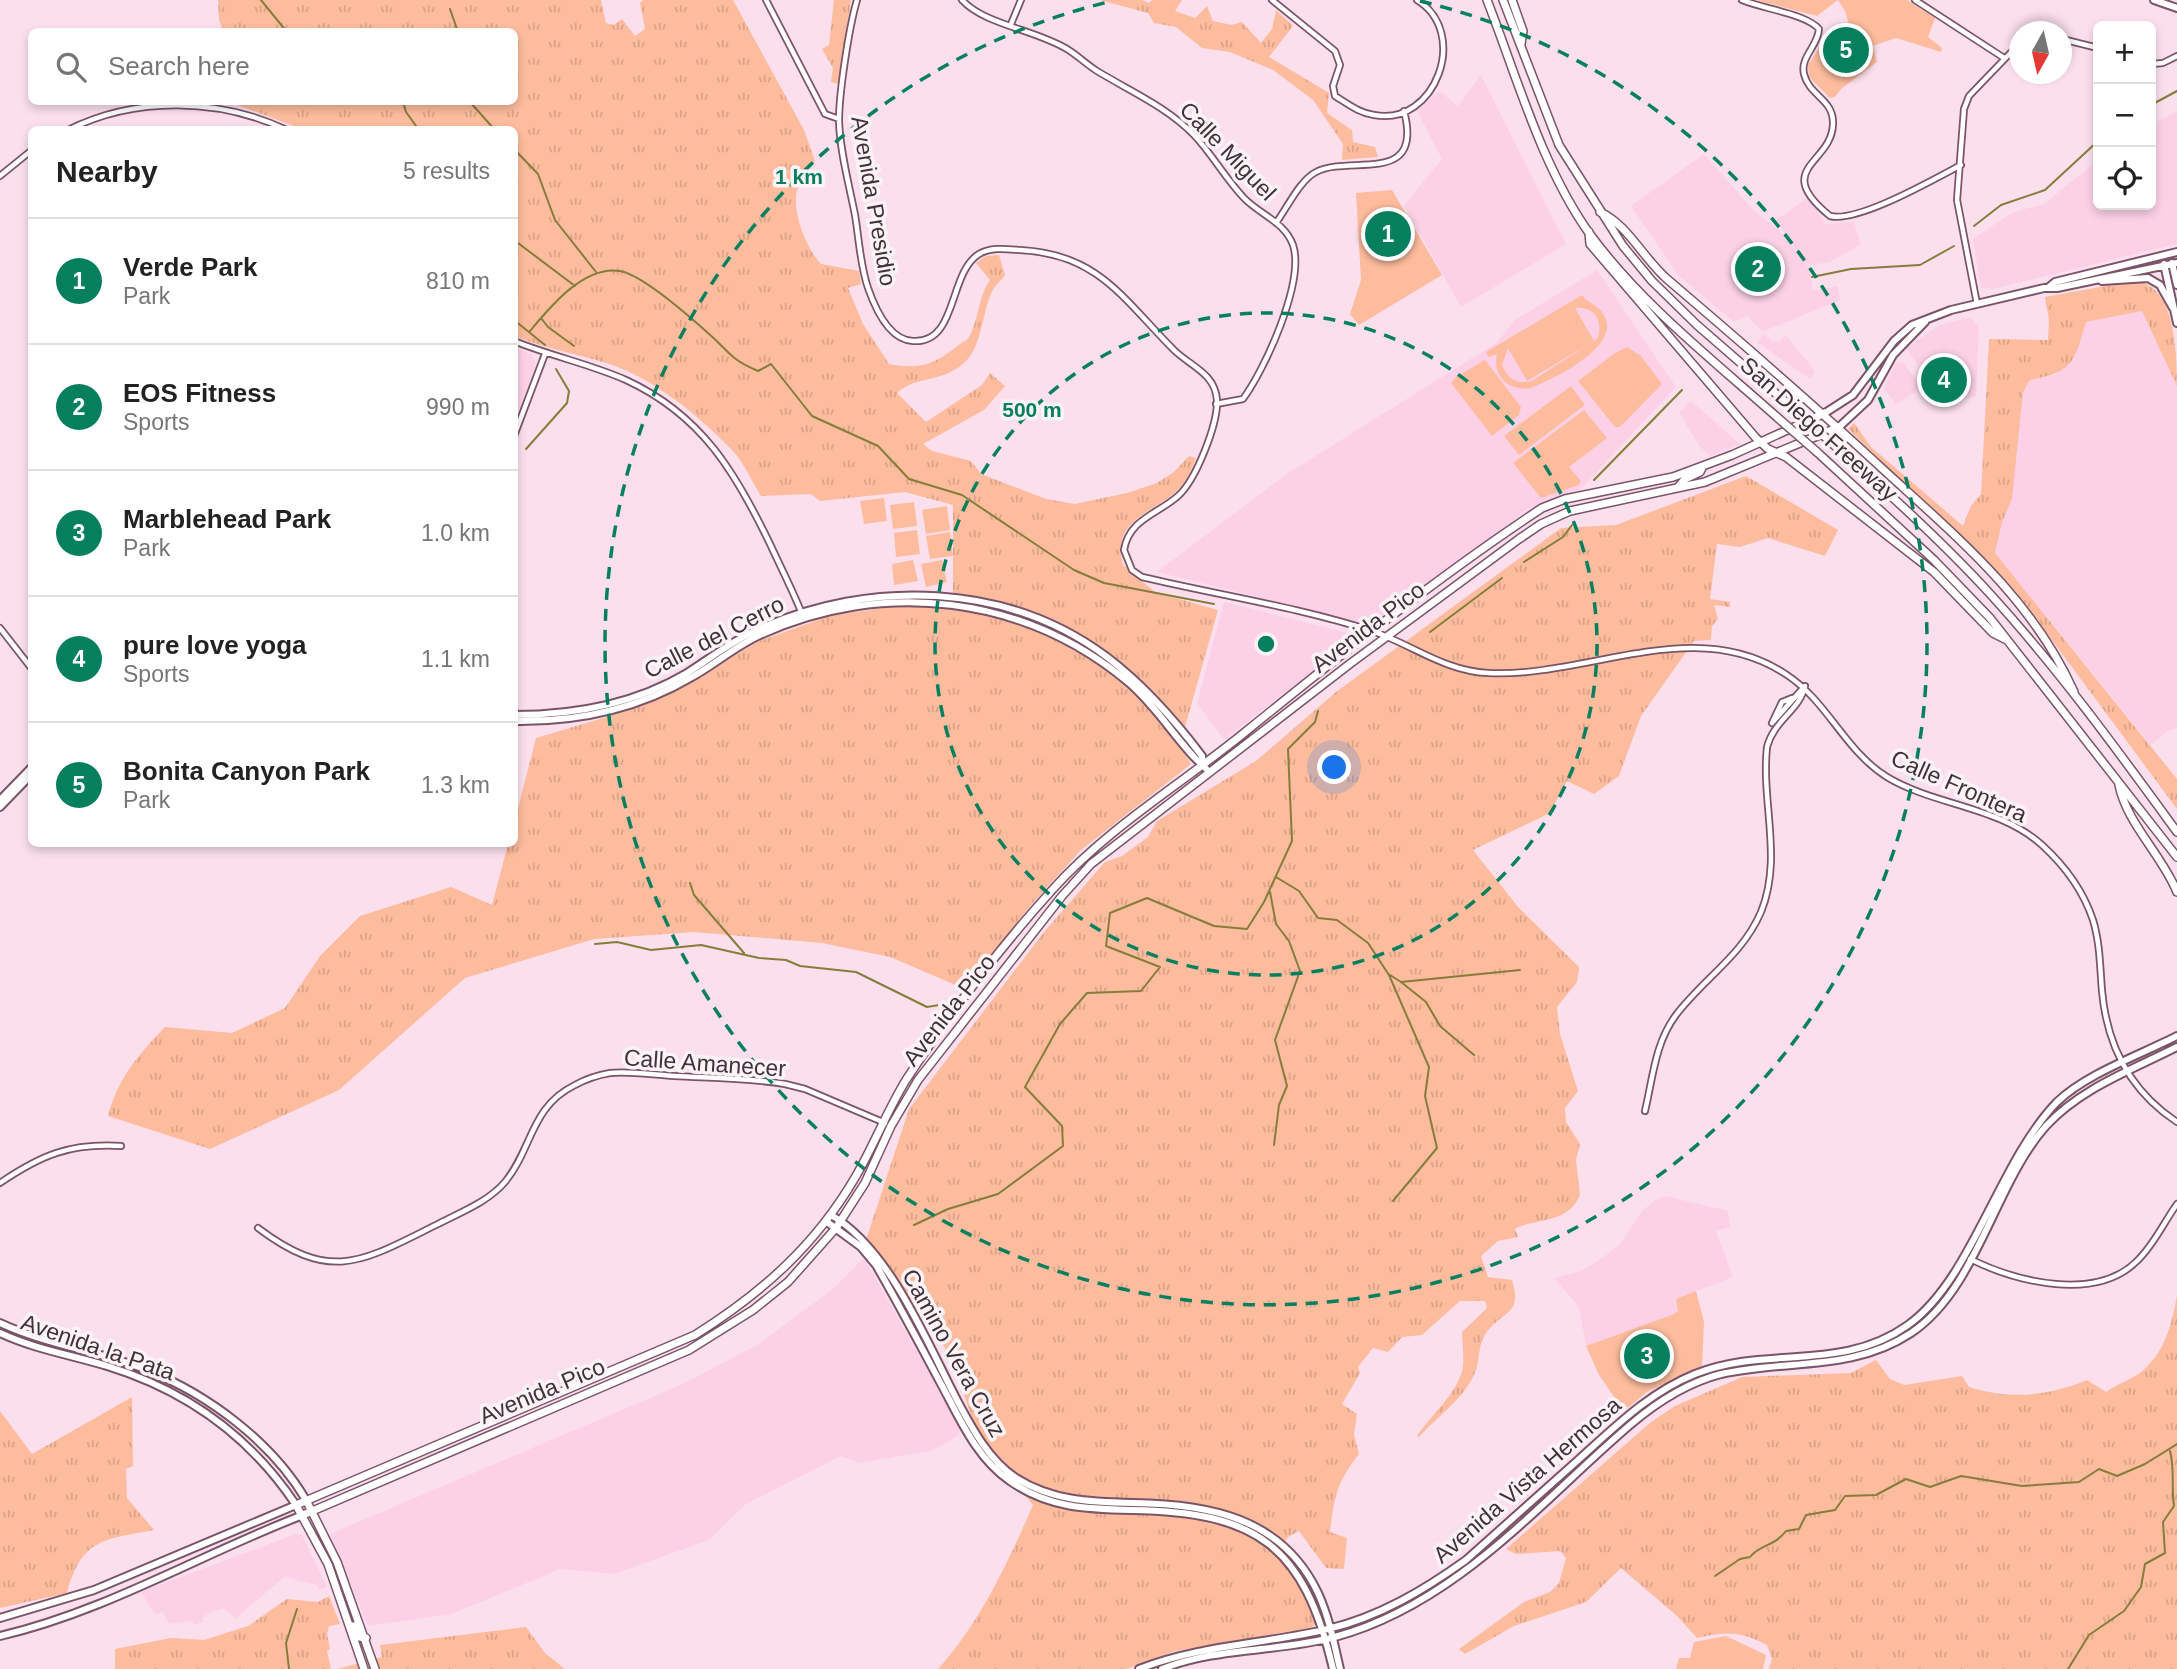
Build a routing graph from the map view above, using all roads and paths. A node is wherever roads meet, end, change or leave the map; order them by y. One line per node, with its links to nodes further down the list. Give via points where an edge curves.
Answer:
1 (766, 0): 25 (street, via 825,114)
2 (857, 0): 25 (street, Avenida Presidio)
3 (962, 0): 14 (street, Calle Miguel, via 975,13)
4 (1021, 0): 14 (street)
5 (1272, 0): 24 (street, via 1335,51 1340,65 1333,86 1335,96 1375,116)
6 (1487, 0): 33 (highway, San Diego Freeway, via 1545,149)
7 (1503, 0): 16 (highway, San Diego Freeway)
8 (1513, 0): 16 (highway, via 1523,31)
9 (1742, 0): 29 (street, via 1810,19 1819,29 1804,73 1832,109 1833,127 1830,140 1808,165 1804,178 1830,216 1846,216 1882,204)
10 (1915, 0): 20 (street)
11 (2154, 0): 13 (main road)
12 (1419, 1): 24 (street, via 1439,29 1444,53 1435,84)
13 (2177, 8)
14 (1011, 24): 32 (street, Calle Miguel, via 1068,49 1165,110 1195,136 1246,200)
15 (2072, 42): 17 (street)
16 (1521, 45): 31 (highway, San Diego Freeway, via 1559,145)
17 (2093, 47)
18 (2009, 53): 20 (street)
19 (2177, 56): 21 (street)
20 (2004, 58): 29 (street, via 1969,96)
21 (2156, 64)
22 (170, 105): 26 (street, via 117,112)
23 (186, 105): 27 (street, via 230,110)
24 (1404, 111): 32 (street, via 1408,128 1398,155 1382,164 1315,172)
25 (839, 119): 47 (street, Avenida Presidio, via 867,283 894,334 913,341 933,337 941,329 962,272 980,253 1008,249 1059,254 1082,264 1135,305 1179,355 1206,374 1214,384)
26 (79, 126)
27 (276, 126)
28 (28, 155): 30 (street)
29 (1961, 165): 41 (street, via 1957,200)
30 (0, 176)
31 (1600, 212): 48 (highway, via 1618,223 1666,279); 66 (highway, San Diego Freeway, bridge, via 1652,281 1967,569)
32 (1276, 223): 47 (street, Calle Miguel, via 1287,234 1295,257 1288,300 1249,391 1243,399)
33 (1589, 232): 51 (highway, via 1590,244); 63 (highway, San Diego Freeway, bridge, via 1668,320 1934,560)
34 (2174, 253): 35 (main road); 36 (main road)
35 (2162, 256): 37 (main road); 40 (main road, via 2068,278)
36 (2175, 263): 37 (main road); 39 (main road)
37 (2164, 265): 38 (main road); 42 (main road)
38 (2097, 280): 40 (main road); 42 (main road, via 2148,278 2160,285)
39 (2177, 285)
40 (2049, 287): 41 (main road)
41 (1977, 304): 43 (main road)
42 (2173, 308): 44 (main road)
43 (1925, 321): 48 (main road, via 1899,335 1853,395); 50 (main road, Avenida Pico, via 1898,348 1868,400)
44 (2177, 323)
45 (518, 343): 46 (street)
46 (545, 354): 49 (street); 59 (street, via 626,380 691,422 738,481)
47 (1216, 404): 61 (street, via 1195,476 1180,495 1138,522 1126,539 1132,570 1142,577)
48 (1825, 413): 50 (highway); 51 (highway, Avenida Pico)
49 (518, 425)
50 (1839, 427): 52 (highway, Avenida Pico); 66 (highway, via 2015,596 2062,664)
51 (1761, 443): 52 (highway); 53 (highway, Avenida Pico)
52 (1777, 452): 55 (highway, Avenida Pico, via 1705,482); 63 (highway, via 1934,572 1993,633)
53 (1703, 466): 54 (highway, Avenida Pico); 55 (highway)
54 (1673, 477): 56 (highway); 57 (highway, Avenida Pico)
55 (1679, 486): 56 (highway, Avenida Pico)
56 (1652, 493): 58 (highway, Avenida Pico)
57 (1542, 508): 58 (highway); 61 (highway, Avenida Pico)
58 (1548, 520): 62 (highway, Avenida Pico)
59 (802, 615): 72 (main road, Calle del Cerro, via 739,639 669,682 622,701 565,713); 73 (main road, Calle del Cerro, via 691,678 635,702 580,718); 75 (main road, Calle del Cerro, via 863,597 898,594 983,603 1041,621 1087,643 1127,673 1167,711 1202,755)
60 (0, 628): 64 (street)
61 (1374, 632): 62 (street); 67 (highway, Avenida Pico)
62 (1385, 637): 65 (street, Calle Frontera, via 1437,661 1488,673 1598,662 1678,646 1707,646 1756,657); 70 (highway, Avenida Pico)
63 (2007, 640): 79 (highway, San Diego Freeway)
64 (28, 664)
65 (1805, 686): 68 (street); 69 (street); 87 (street, Calle Frontera, via 1849,744 1887,777 2022,830 2060,863 2078,886 2093,922 2107,1025)
66 (2074, 692): 82 (highway, San Diego Freeway)
67 (1287, 697): 70 (highway); 75 (highway, Avenida Pico)
68 (1791, 699): 69 (street); 71 (street)
69 (1795, 704): 71 (street)
70 (1291, 709): 77 (highway, Avenida Pico)
71 (1784, 709): 74 (street); 74 (street)
72 (518, 715)
73 (518, 721)
74 (1771, 731): 89 (street, via 1766,764 1772,849 1768,885 1750,934 1669,1026 1657,1053)
75 (1203, 765): 77 (main road, Calle del Cerro); 90 (highway, Avenida Pico, via 1086,855 1052,890 942,1030)
76 (28, 771): 80 (main road)
77 (1209, 772): 92 (highway, Avenida Pico, via 1122,837 1062,896 918,1080)
78 (28, 778): 81 (main road)
79 (2119, 781): 83 (highway, San Diego Freeway); 84 (highway, via 2122,801)
80 (0, 800)
81 (0, 807)
82 (2176, 830)
83 (2177, 857)
84 (2177, 892)
85 (2177, 1036): 87 (main road, Avenida Vista Hermosa)
86 (2177, 1047): 88 (main road, Avenida Vista Hermosa)
87 (2122, 1063): 88 (street, Calle Frontera); 99 (main road, Avenida Vista Hermosa, via 2076,1087 2038,1125)
88 (2127, 1073): 91 (street, Calle Frontera); 99 (main road, Avenida Vista Hermosa, via 2074,1099 2044,1128)
89 (1645, 1111)
90 (881, 1122): 92 (street, Calle Amanecer); 96 (highway, Avenida Pico); 98 (street, Calle Amanecer, via 785,1084 609,1073 572,1086 544,1109 514,1167 493,1193 374,1255 351,1262 316,1260 281,1245)
91 (2177, 1122)
92 (891, 1126): 97 (highway, Avenida Pico, via 865,1183)
93 (121, 1146): 94 (street, via 94,1144 40,1157)
94 (0, 1183)
95 (2177, 1204): 99 (street, via 2137,1262 2103,1281 2080,1286 2041,1282)
96 (829, 1218): 97 (main road, Camino Vera Cruz); 102 (highway, Avenida Pico, via 774,1278 695,1335)
97 (839, 1224): 104 (highway, Avenida Pico, via 788,1282 712,1338); 108 (main road, Camino Vera Cruz, via 876,1265 974,1444 1006,1479 1033,1496 1068,1507 1178,1510 1220,1518 1247,1530 1284,1558 1303,1582)
98 (258, 1228)
99 (1966, 1257): 108 (main road, Avenida Vista Hermosa, via 1926,1309 1885,1340 1837,1355 1737,1363 1697,1373 1665,1388 1434,1583 1369,1616); 110 (main road, Avenida Vista Hermosa, via 1931,1315 1888,1346 1840,1362 1719,1375 1685,1387 1657,1403 1438,1591 1378,1622)
100 (0, 1323): 102 (main road, Avenida la Pata, via 146,1370 178,1385 245,1429 282,1465)
101 (0, 1333): 103 (main road, Avenida la Pata, via 145,1379 182,1397 239,1438 266,1464)
102 (306, 1500): 103 (highway, Avenida Pico); 104 (highway, Avenida la Pata)
103 (296, 1505): 105 (highway, Avenida la Pata); 106 (main road, Avenida Pico, via 94,1590)
104 (312, 1511): 105 (highway, Avenida Pico); 111 (highway, Avenida la Pata)
105 (303, 1515): 107 (highway, Avenida la Pata, via 328,1564); 109 (main road, Avenida Pico, via 82,1611)
106 (0, 1618)
107 (350, 1626): 111 (highway, via 356,1626 359,1637); 112 (highway, Avenida la Pata)
108 (1327, 1629): 110 (main road, Camino Vera Cruz); 114 (main road, Avenida Vista Hermosa, via 1200,1650)
109 (0, 1636)
110 (1329, 1638): 115 (main road, Avenida Vista Hermosa, via 1202,1658); 116 (main road, Camino Vera Cruz); 117 (main road, Camino Vera Cruz)
111 (366, 1639): 113 (highway, Avenida la Pata)
112 (364, 1669)
113 (375, 1669)
114 (1139, 1669)
115 (1162, 1669)
116 (1332, 1669)
117 (1340, 1669)

